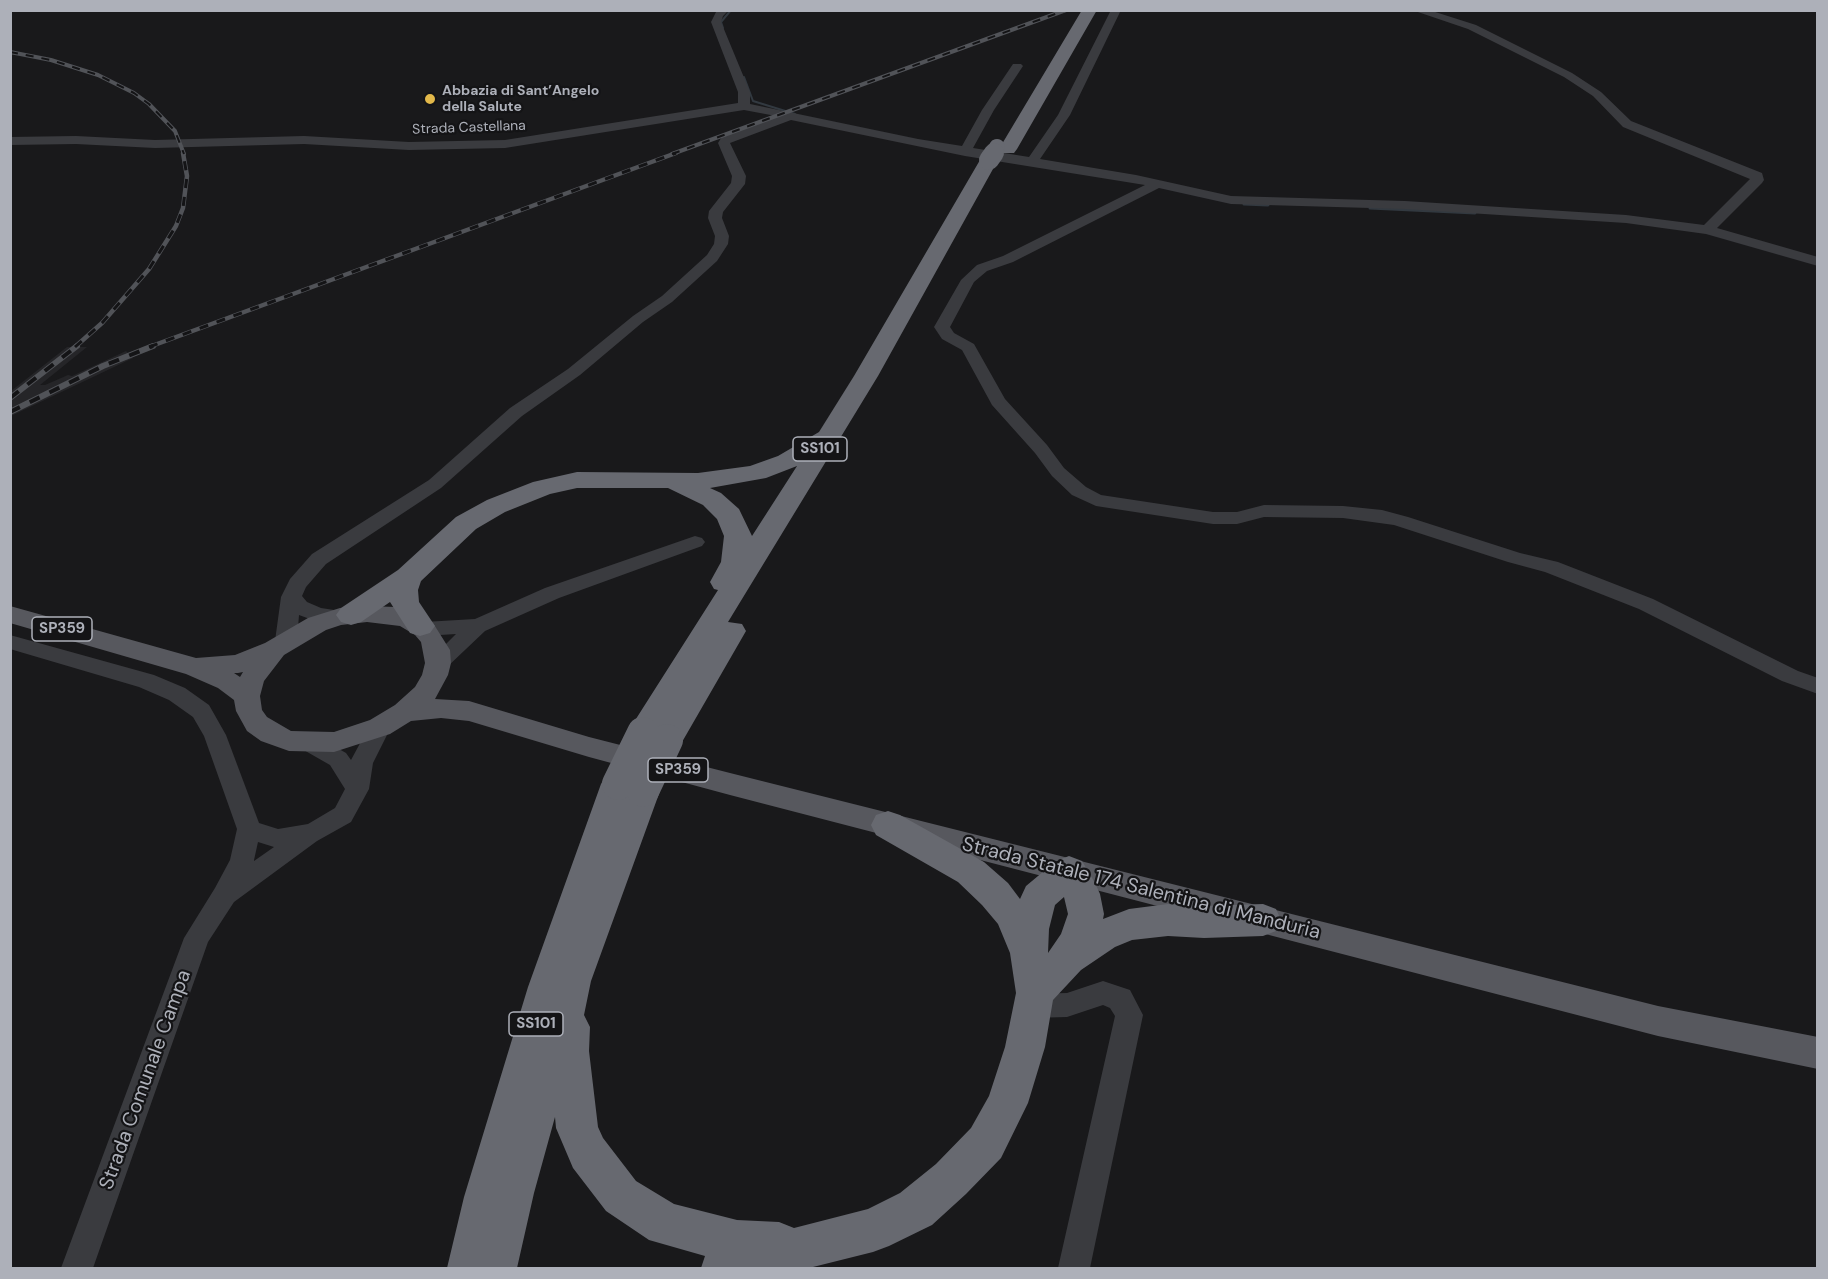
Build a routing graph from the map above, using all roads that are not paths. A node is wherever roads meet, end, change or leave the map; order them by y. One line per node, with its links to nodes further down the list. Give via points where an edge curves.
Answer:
1 (724, 10): 7 (street, via 716,22 744,92)
2 (1081, 10): 11 (highway, SS101)
3 (1090, 10): 11 (highway, SS101)
4 (1116, 10): 12 (street, via 1064,115)
5 (1417, 10): 14 (street, via 1472,27 1523,51 1592,90 1627,124 1757,177)
6 (1017, 66): 10 (street)
7 (744, 106): 8 (street, Strada Castellana); 9 (street, Strada Castellana, via 505,144)
8 (789, 116): 10 (street, Strada Castellana); 20 (street, via 728,138 724,143 739,176 738,184 716,211 722,236 712,258 667,299 516,412 435,484 319,559)
9 (10, 141)
10 (965, 152): 12 (street, Strada Castellana)
11 (999, 155): 16 (highway, SS101); 35 (highway, SS101, via 830,463)
12 (1032, 162): 13 (street, Strada Castellana)
13 (1153, 186): 14 (street, Strada Castellana, via 1232,200 1577,215); 30 (street, via 1008,259 982,268 968,280 942,327 948,336 968,347 998,401 1079,491 1096,500 1213,518 1237,518 1264,511 1353,513 1401,520 1551,567 1646,604 1790,676)
14 (1707, 230): 15 (street, Strada Castellana)
15 (1818, 262)
16 (830, 433): 17 (highway, via 787,461 757,472 698,481); 26 (highway, SS101)
17 (646, 479): 19 (highway, via 578,480 542,488 496,506 465,523); 26 (highway, via 687,487 712,499 729,515 738,536 735,562 711,604)
18 (695, 542): 23 (street, via 552,593)
19 (408, 577): 22 (highway); 24 (highway, via 405,603)
20 (291, 597): 22 (street, via 300,607 318,615); 27 (street)
21 (10, 614): 28 (main road, SP359)
22 (345, 616): 24 (main road, via 396,616); 27 (main road, via 312,627)
23 (478, 626): 24 (street); 29 (street)
24 (422, 628): 29 (main road, via 437,650)
25 (10, 642): 40 (street, via 146,681 177,694 201,711 215,735)
26 (700, 642): 35 (highway, SS101)
27 (280, 645): 28 (main road, SP359, via 238,664); 31 (main road, via 261,664)
28 (195, 667): 31 (main road, SP359, via 227,681)
29 (436, 669): 32 (main road, Strada Statale 174 Salentina di Manduria / SP359, via 448,693); 33 (main road, via 424,694)
30 (1818, 686)
31 (247, 696): 36 (main road, via 249,711 257,724 289,741)
32 (469, 711): 33 (main road, Strada Statale 174 Salentina di Manduria / SP359, via 441,708); 39 (main road, Strada Statale 174 Salentina di Manduria / SP359, via 589,747)
33 (405, 712): 34 (main road)
34 (380, 727): 36 (main road, via 350,738); 38 (street, via 361,763)
35 (655, 736): 37 (highway, SS101, bridge)
36 (310, 743): 38 (street, via 338,759)
37 (630, 787): 47 (highway, SS101); 52 (highway, SS101, via 547,987)
38 (357, 789): 41 (street, via 343,815)
39 (888, 825): 42 (main road, Strada Statale 174 Salentina di Manduria / SP359); 45 (highway, via 971,872 1012,915)
40 (249, 829): 41 (street, via 278,839); 43 (street, Strada Comunale Campa, via 242,860)
41 (313, 833): 43 (street)
42 (1069, 871): 44 (main road, Strada Statale 174 Salentina di Manduria / SP359); 45 (highway, via 1039,897 1030,930); 46 (highway, via 1082,894 1086,914)
43 (224, 896): 51 (street, Strada Comunale Campa, via 197,938)
44 (1263, 920): 46 (highway, via 1168,920 1129,925 1102,936); 49 (main road, Strada Statale 174 Salentina di Manduria / SP359, via 1658,1021)
45 (1029, 953): 48 (highway)
46 (1068, 958): 48 (highway)
47 (572, 989): 50 (highway, via 569,1051 577,1128 588,1153 621,1196 665,1224 736,1242); 53 (highway, SS101, via 512,1193)
48 (1033, 999): 50 (highway, via 1025,1047 1007,1103 986,1143 916,1209 873,1230); 55 (street, via 1067,1005 1103,993 1120,999 1129,1015)
49 (1818, 1053)
50 (809, 1245): 54 (highway)
51 (77, 1269)
52 (469, 1269)
53 (495, 1269)
54 (723, 1269)
55 (1074, 1269)

